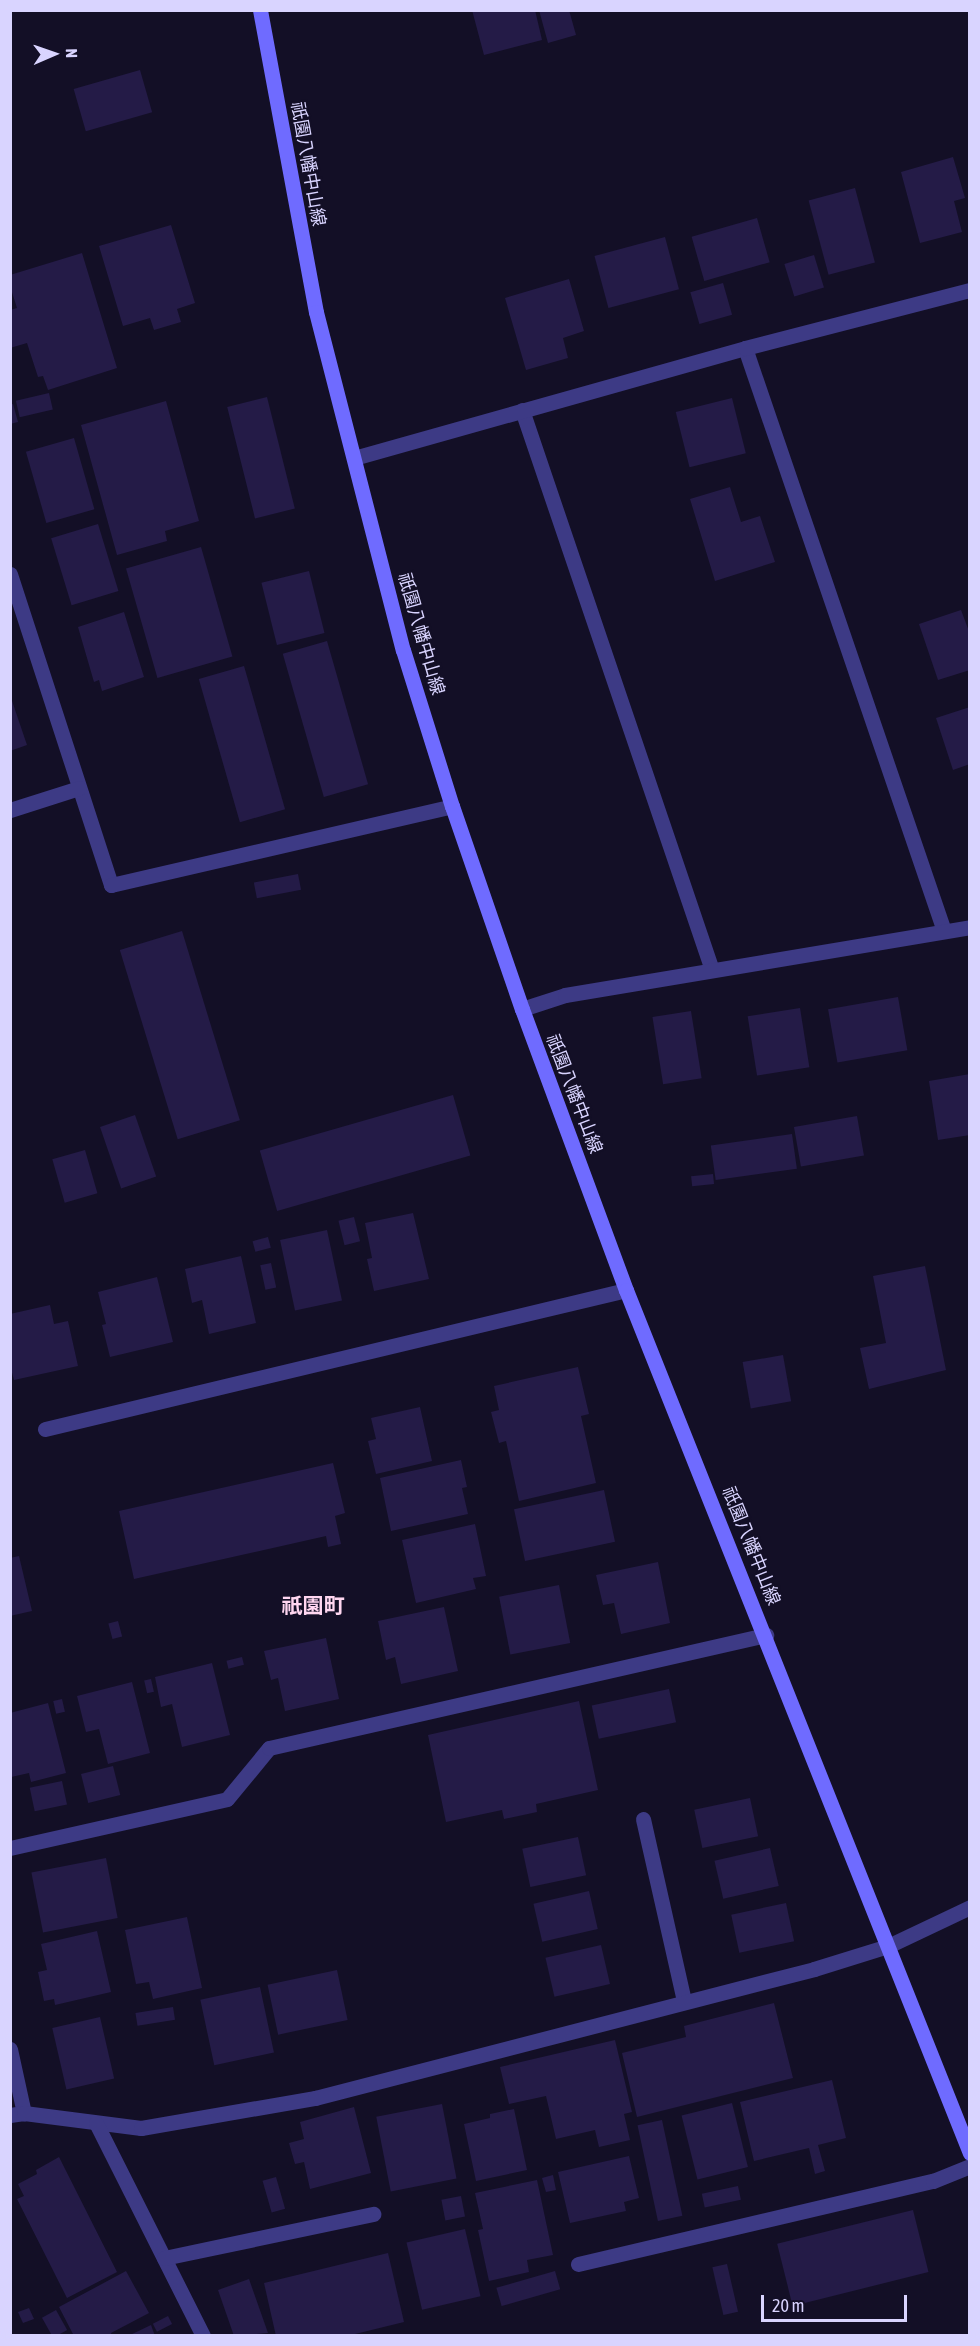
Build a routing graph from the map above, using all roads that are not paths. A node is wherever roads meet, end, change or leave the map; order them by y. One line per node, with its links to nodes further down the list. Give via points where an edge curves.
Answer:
1 (260, 10): 5 (main road, 祇園八幡中山線, via 316,312)
2 (969, 290): 3 (street)
3 (745, 348): 4 (street); 11 (street)
4 (522, 410): 5 (street); 12 (street)
5 (354, 458): 8 (main road, 祇園八幡中山線, via 403,650)
6 (10, 574): 7 (street)
7 (79, 788): 8 (street, via 111,885); 9 (street)
8 (452, 807): 13 (main road, 祇園八幡中山線)
9 (10, 810)
10 (969, 927): 11 (street)
11 (944, 931): 12 (street)
12 (712, 970): 13 (street, via 565,995)
13 (522, 1009): 14 (main road, 祇園八幡中山線)
14 (626, 1290): 15 (street); 16 (main road, 祇園八幡中山線)
15 (45, 1429)
16 (766, 1635): 18 (street, via 269,1748 227,1799); 20 (main road, 祇園八幡中山線)
17 (642, 1819): 21 (street)
18 (10, 1848)
19 (969, 1907): 20 (street)
20 (888, 1946): 21 (street); 25 (main road, 祇園八幡中山線)
21 (684, 2001): 24 (street, via 315,2098 141,2128)
22 (10, 2049): 23 (street)
23 (17, 2114): 24 (street)
24 (96, 2123): 28 (street)
25 (969, 2153)
26 (969, 2166): 29 (street, via 933,2181)
27 (373, 2214): 28 (street)
28 (165, 2258): 30 (street)
29 (578, 2264)
30 (203, 2336)

